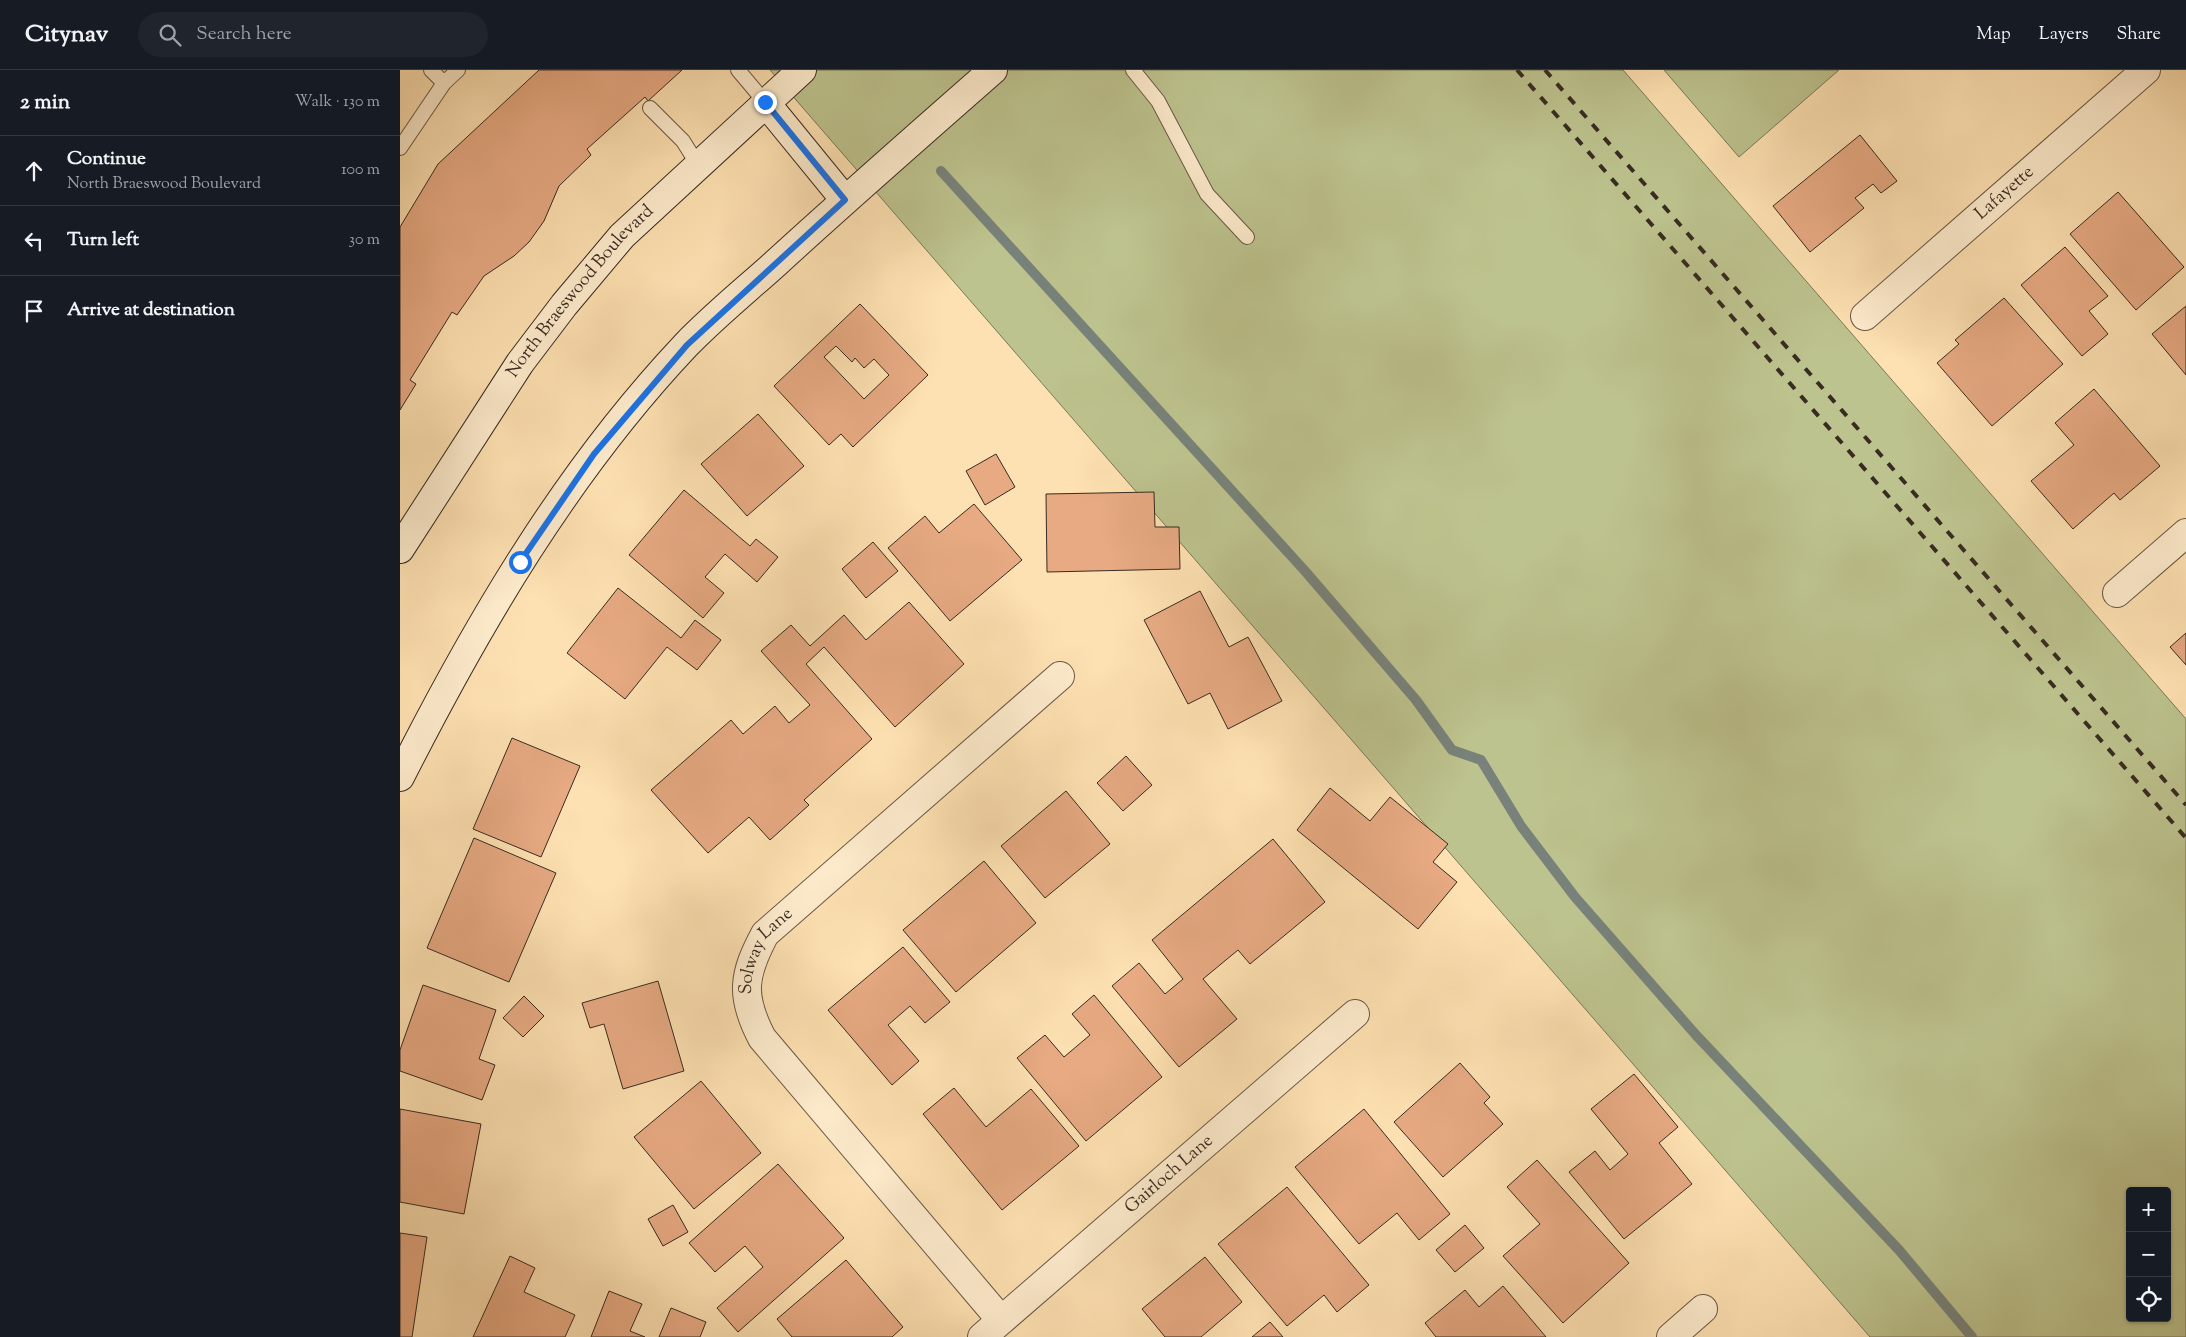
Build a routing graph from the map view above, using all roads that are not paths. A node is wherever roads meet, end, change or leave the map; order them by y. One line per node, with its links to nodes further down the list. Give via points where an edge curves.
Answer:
1 (431, 70): 8 (lane)
2 (458, 70): 8 (lane)
3 (738, 70): 9 (lane)
4 (802, 70): 9 (street, North Braeswood Boulevard)
5 (993, 70): 13 (street)
6 (1133, 70): 14 (lane, via 1158,101 1207,194)
7 (2146, 70): 15 (street, Lafayette)
8 (444, 83): 11 (lane)
9 (765, 102): 12 (street, North Braeswood Boulevard); 13 (street)
10 (650, 108): 12 (lane, via 683,141)
11 (400, 148)
12 (698, 165): 17 (street, North Braeswood Boulevard, via 622,236 564,305 520,363)
13 (845, 200): 20 (street, via 687,345 594,454 520,562 452,676)
14 (1247, 237)
15 (1865, 316)
16 (2186, 533): 18 (street)
17 (400, 549)
18 (2117, 593)
19 (1060, 676): 23 (street, Solway Lane, via 766,934 751,960 746,990 749,1014 762,1038)
20 (400, 777)
21 (1355, 1014): 23 (street, Gairloch Lane)
22 (1703, 1309): 24 (street)
23 (992, 1328)
24 (1671, 1337)

